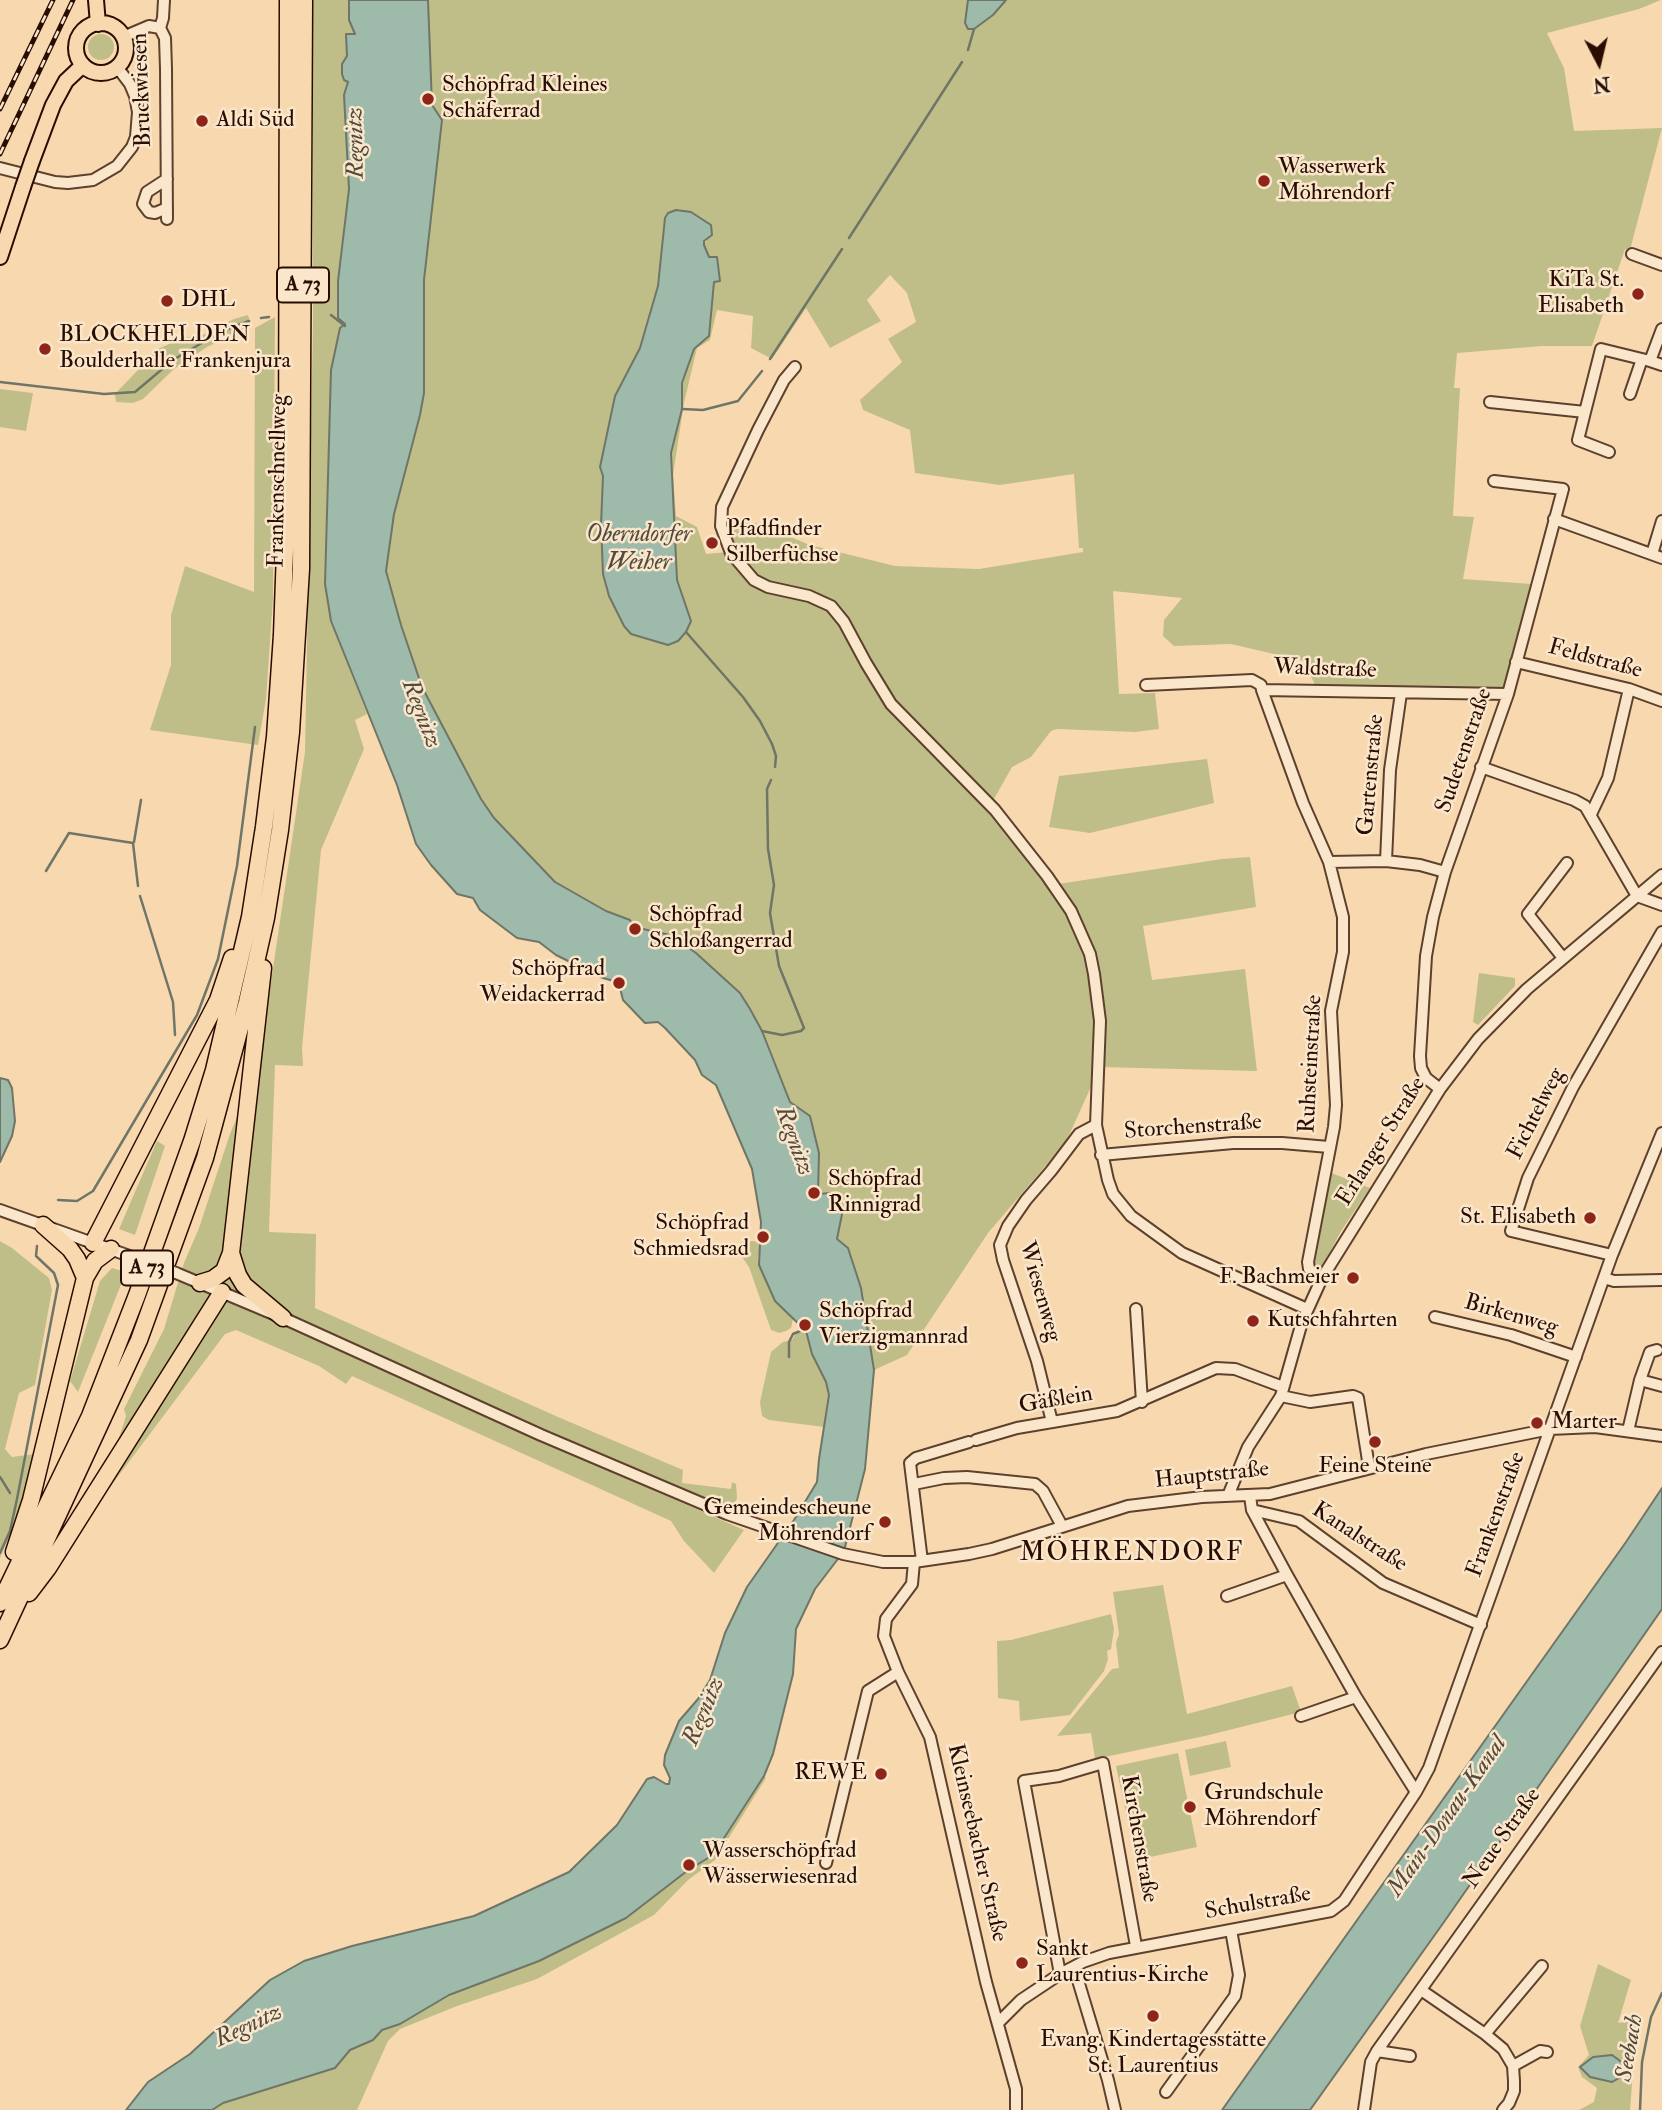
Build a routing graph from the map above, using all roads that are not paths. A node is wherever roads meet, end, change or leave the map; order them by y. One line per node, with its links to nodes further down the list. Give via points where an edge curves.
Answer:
1 (96, 0): 5 (main road)
2 (164, 0): 6 (street, Bruckwiesen)
3 (288, 0): 43 (highway, Frankenschnellweg / A 73, via 287,481 282,635)
4 (304, 0): 43 (highway, Frankenschnellweg / A 73, via 301,569 280,831)
5 (98, 24): 7 (main road, via 118,29); 8 (main road, via 86,28 76,42)
6 (160, 28): 7 (street, via 149,26); 11 (street, Bruckwiesen, via 166,55)
7 (123, 37): 9 (main road, via 125,53)
8 (83, 65): 9 (main road, via 103,73); 13 (main road, bridge, via 66,81 53,105)
9 (117, 67): 10 (street, via 130,84 138,112 136,137 117,166 93,180 68,183)
10 (0, 168)
11 (167, 179): 11 (street, Bruckwiesen, via 147,192 144,204 149,212 167,213)
12 (1632, 254): 14 (street)
13 (0, 257)
14 (1662, 265)
15 (1662, 328): 16 (street)
16 (1646, 360): 17 (street); 19 (street); 21 (street, via 1601,348)
17 (1662, 365)
18 (795, 367): 47 (street, via 758,430 722,508 721,526 730,553 754,580 831,606 891,704 985,800 1071,911 1090,954 1100,1014)
19 (1630, 394)
20 (1490, 402): 21 (street)
21 (1585, 412): 22 (street, via 1578,440)
22 (1609, 452)
23 (1494, 481): 24 (street, Sudetenstraße, via 1563,489)
24 (1554, 519): 26 (street); 27 (street, Sudetenstraße)
25 (1662, 521): 26 (street)
26 (1657, 556)
27 (1516, 662): 29 (street, Feldstraße); 32 (street, Sudetenstraße)
28 (1146, 685): 30 (street, Waldstraße, via 1252,680)
29 (1629, 689): 33 (street, Feldstraße); 35 (street, via 1608,778)
30 (1262, 690): 31 (street, Waldstraße); 37 (street, Ruhsteinstraße)
31 (1402, 694): 32 (street, Waldstraße); 36 (street, Gartenstraße, via 1390,770)
32 (1508, 694): 34 (street, Sudetenstraße)
33 (1662, 701)
34 (1481, 767): 35 (street, via 1574,800); 39 (street, Sudetenstraße)
35 (1591, 814): 41 (street)
36 (1385, 861): 37 (street); 39 (street)
37 (1329, 862): 49 (street, Ruhsteinstraße, via 1344,934 1331,1011 1336,1105)
38 (1567, 863): 45 (street, via 1528,914)
39 (1445, 872): 46 (street, Sudetenstraße, via 1426,956 1420,1056 1426,1078)
40 (1662, 875): 41 (street, Erlanger Straße)
41 (1637, 896): 42 (street); 45 (street, Erlanger Straße)
42 (1662, 905)
43 (258, 917): 53 (highway); 55 (highway, via 261,999); 87 (highway, A 73, via 211,1082 137,1294 90,1416); 88 (highway, A 73, via 241,1028 201,1171 139,1340)
44 (1662, 932): 56 (street, Fichtelweg, via 1568,1098 1528,1178 1511,1231)
45 (1563, 958): 46 (street, Erlanger Straße, via 1499,1016)
46 (1440, 1089): 58 (street, Erlanger Straße)
47 (1096, 1125): 50 (street); 73 (street, Wiesenweg, via 1079,1134 1026,1200 1000,1245)
48 (1662, 1133): 56 (street, Frankenstraße)
49 (1329, 1147): 50 (street, Storchenstraße, via 1233,1143); 58 (street, Ruhsteinstraße, via 1308,1262 1308,1269)
50 (1101, 1156): 64 (street, via 1113,1194 1131,1216 1182,1253)
51 (0, 1210): 52 (street, Hauptstraße)
52 (43, 1225): 53 (street, Hauptstraße); 57 (highway, via 77,1259)
53 (93, 1242): 54 (street, Hauptstraße)
54 (111, 1250): 57 (highway, via 95,1261); 61 (street, Hauptstraße, bridge)
55 (232, 1253): 61 (highway, via 224,1271); 66 (highway, via 244,1285)
56 (1612, 1255): 59 (street, Frankenstraße)
57 (85, 1278): 86 (highway, via 31,1500)
58 (1322, 1278): 64 (street, Erlanger Straße)
59 (1604, 1278): 60 (street); 68 (street, Frankenstraße)
60 (1662, 1280)
61 (200, 1283): 62 (street, Hauptstraße)
62 (222, 1292): 66 (street, Hauptstraße); 88 (highway, via 48,1567)
63 (1136, 1309): 72 (street)
64 (1307, 1309): 71 (street, Erlanger Straße)
65 (1435, 1317): 68 (street, Birkenweg)
66 (283, 1318): 83 (street, Hauptstraße, via 747,1522 843,1554 883,1562)
67 (1657, 1350): 69 (street, via 1650,1352)
68 (1576, 1357): 74 (street, Frankenstraße)
69 (1640, 1380): 70 (street); 75 (street)
70 (1662, 1386)
71 (1282, 1392): 72 (street, Gäßlein, via 1235,1369 1216,1368); 77 (street, Gäßlein, via 1310,1402 1356,1396); 79 (street, Erlanger Straße, via 1248,1447)
72 (1142, 1402): 73 (street, Gäßlein)
73 (1052, 1422): 78 (street, Gäßlein, via 913,1460)
74 (1550, 1429): 75 (street, Hauptstraße); 77 (street, Hauptstraße); 89 (street, Frankenstraße)
75 (1628, 1431): 76 (street, Hauptstraße)
76 (1662, 1436)
77 (1369, 1467): 80 (street, Hauptstraße)
78 (914, 1485): 82 (street, via 967,1476 1035,1483); 83 (street)
79 (1228, 1496): 80 (street, Hauptstraße); 82 (street, Hauptstraße, via 1128,1506)
80 (1250, 1496): 81 (street)
81 (1252, 1510): 84 (street); 89 (street, Kanalstraße, via 1298,1521 1382,1583)
82 (1062, 1526): 83 (street, Hauptstraße, via 992,1549)
83 (918, 1561): 93 (street, Kleinseebacher Straße, via 909,1590 884,1626 886,1645)
84 (1287, 1575): 85 (street); 94 (street)
85 (1227, 1596)
86 (0, 1597)
87 (0, 1603)
88 (13, 1614): 90 (highway, A 73)
89 (1480, 1625): 96 (street, Frankenstraße, via 1429,1769)
90 (0, 1640)
91 (1662, 1652): 92 (street, Neue Straße)
92 (1657, 1667): 103 (street, Neue Straße)
93 (898, 1672): 97 (street, via 869,1691); 104 (street, Kleinseebacher Straße, via 930,1737)
94 (1356, 1697): 95 (street); 96 (street)
95 (1301, 1716)
96 (1416, 1792): 98 (street, Schulstraße, via 1336,1908)
97 (826, 1863)
98 (1231, 1930): 99 (street, Schulstraße); 110 (street, via 1239,1975 1235,1996)
99 (1136, 1946): 101 (street, Schulstraße); 102 (street, Kirchenstraße, via 1103,1763 1024,1781)
100 (1542, 1966): 105 (street)
101 (1074, 1967): 102 (street, Schulstraße); 112 (street)
102 (1060, 1974): 104 (street, Schulstraße, via 1021,2000)
103 (1421, 1990): 105 (street); 106 (street, Neue Straße)
104 (999, 2022): 111 (street, Kleinseebacher Straße, via 1016,2089)
105 (1485, 2034): 109 (street, via 1503,2049)
106 (1377, 2051): 108 (street); 113 (street, Neue Straße)
107 (1547, 2052): 109 (street, via 1540,2051)
108 (1410, 2056)
109 (1513, 2066): 114 (street, via 1514,2091)
110 (1166, 2092)
111 (1016, 2110)
112 (1115, 2110)
113 (1364, 2110)
114 (1503, 2110)

